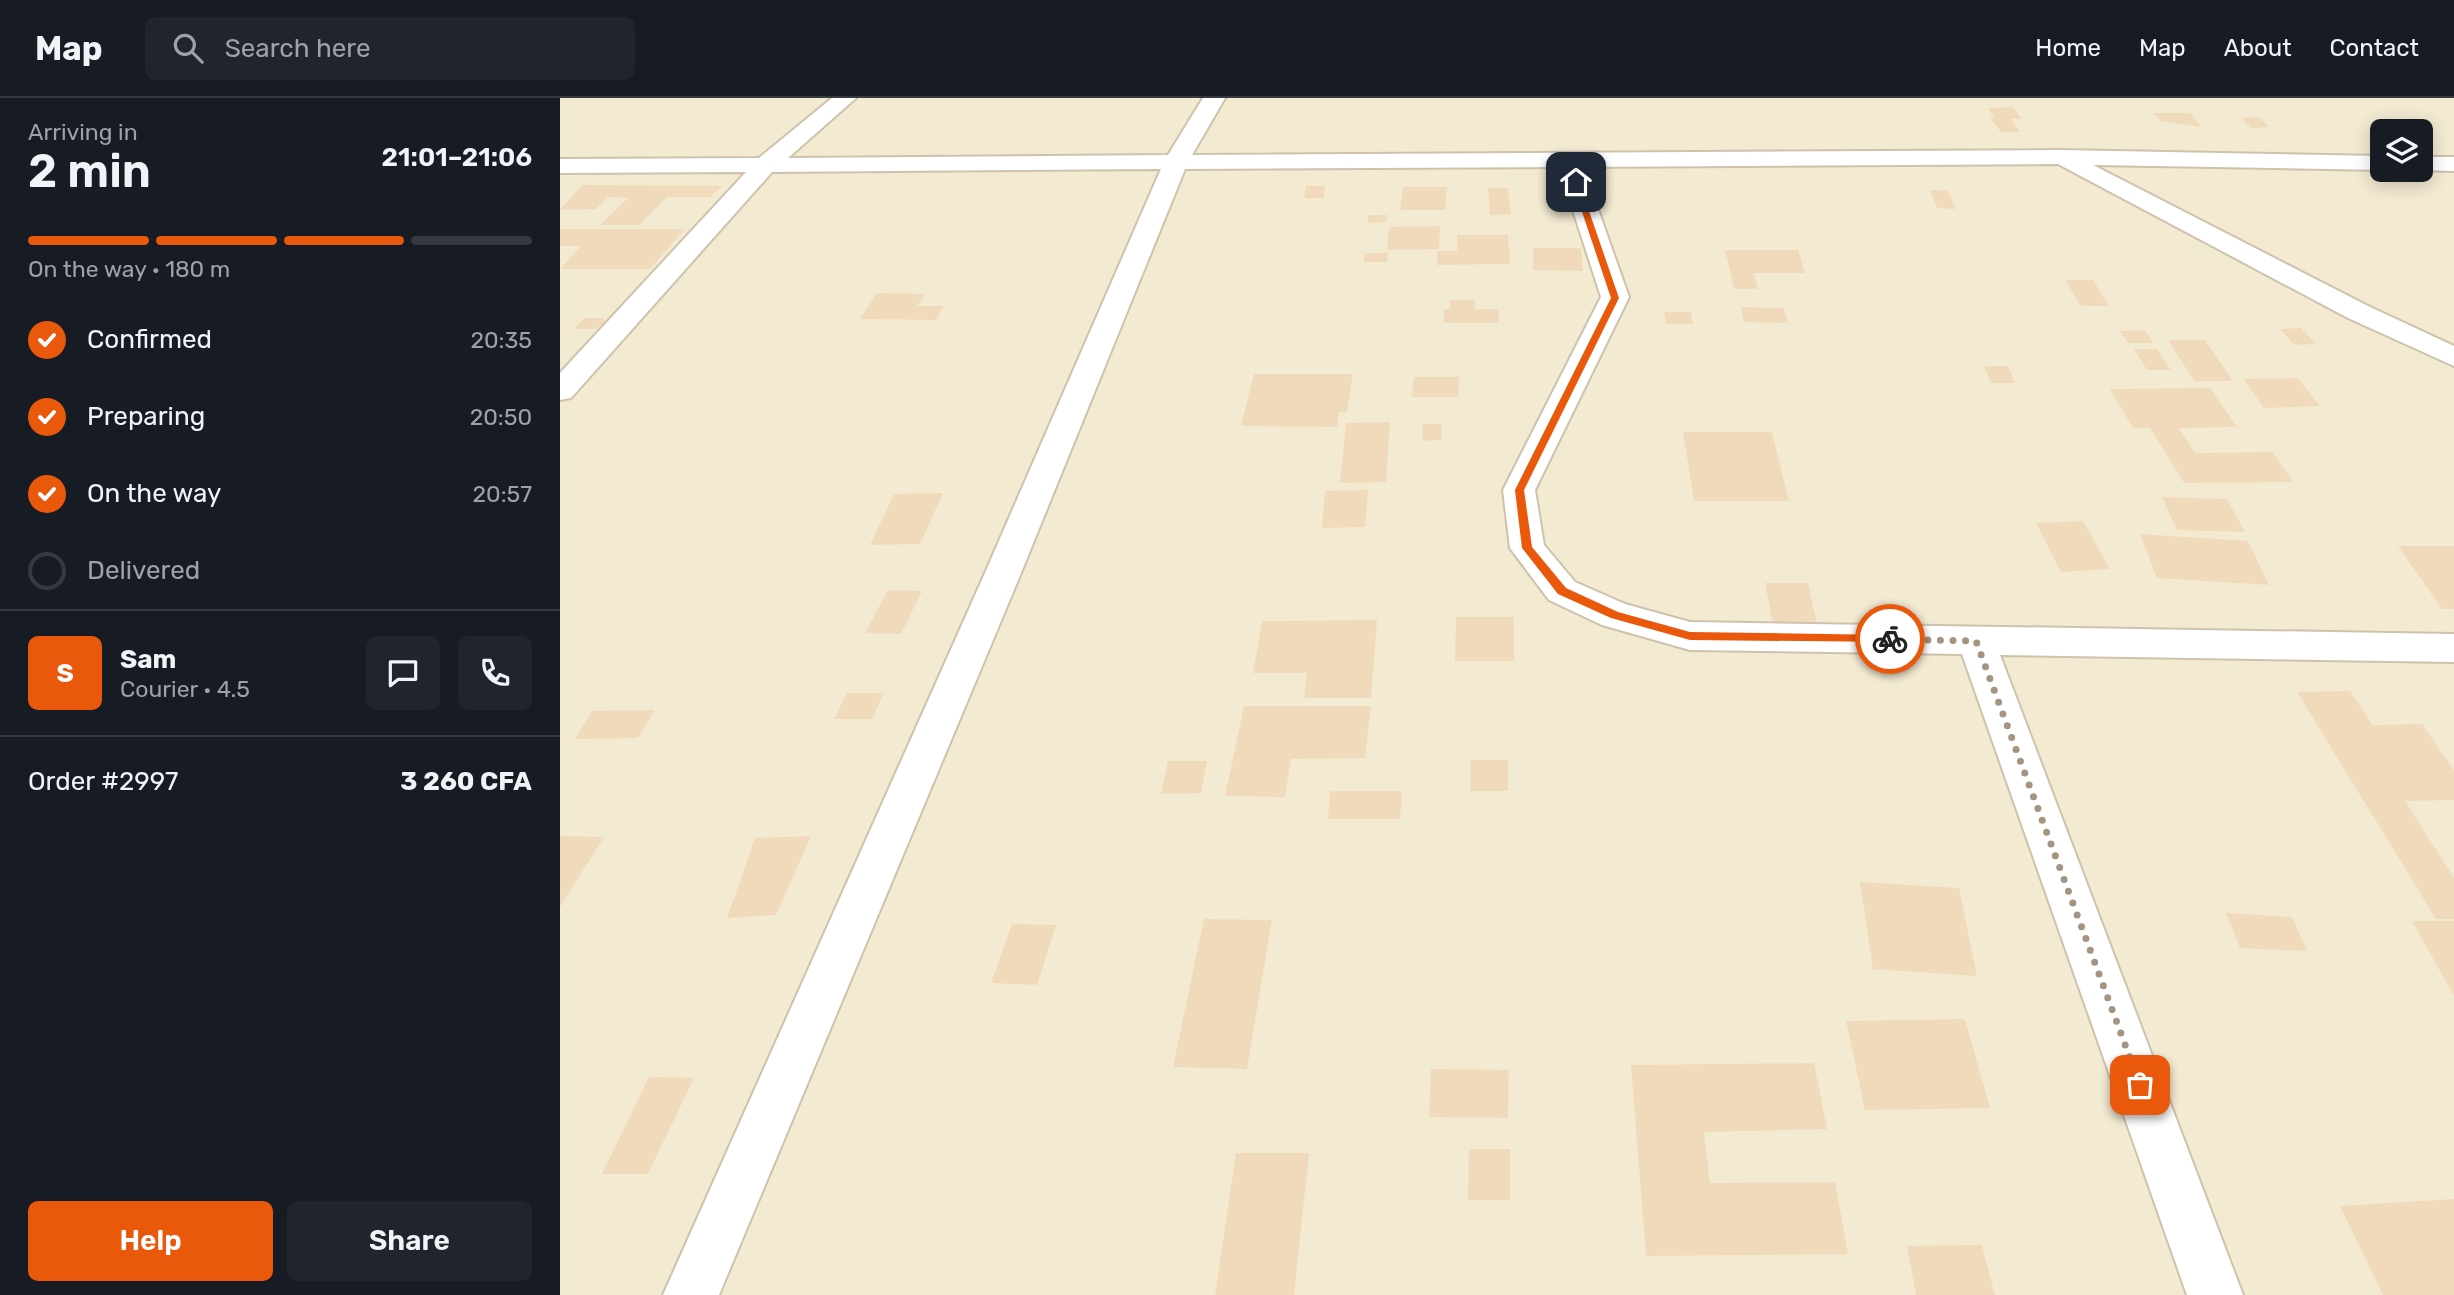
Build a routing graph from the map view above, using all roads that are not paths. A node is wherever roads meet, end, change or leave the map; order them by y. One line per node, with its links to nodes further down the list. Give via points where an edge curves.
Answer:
1 (845, 98): 9 (street)
2 (1214, 98): 5 (street)
3 (2060, 157): 4 (street); 6 (street); 13 (street)
4 (1568, 159): 5 (street); 15 (street, via 1615,298 1520,490 1527,548 1562,591 1615,615 1690,636)
5 (1176, 162): 9 (street); 17 (street)
6 (2370, 163)
7 (2433, 164): 8 (street)
8 (2454, 164)
9 (765, 165): 10 (street); 12 (street)
10 (560, 166)
11 (571, 344): 12 (street)
12 (603, 344): 14 (street)
13 (2454, 357)
14 (560, 391)
15 (1976, 641): 16 (street); 18 (street)
16 (2454, 648)
17 (691, 1295)
18 (2215, 1295)

